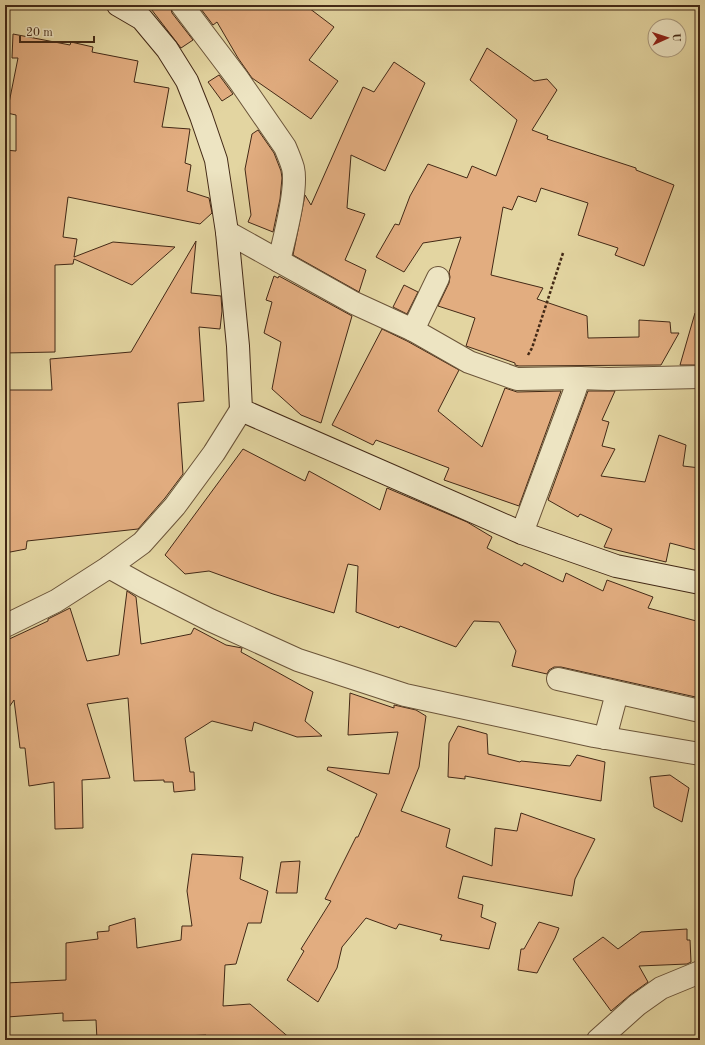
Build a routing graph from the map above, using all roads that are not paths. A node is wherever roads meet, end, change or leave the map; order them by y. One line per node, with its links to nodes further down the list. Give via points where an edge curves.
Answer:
1 (118, 5): 3 (street, via 142,19 167,48 187,80 216,160)
2 (182, 5): 4 (street, via 286,147 294,169 293,192)
3 (227, 232): 4 (street); 9 (street, via 238,346)
4 (279, 261): 6 (street, via 354,303)
5 (438, 278): 6 (street)
6 (413, 330): 8 (street, via 469,362 517,379)
7 (700, 377): 8 (street, via 608,379)
8 (577, 385): 10 (street)
9 (241, 410): 10 (street); 11 (street, via 214,453 175,506 142,543)
10 (522, 533): 12 (street, via 616,566)
11 (109, 567): 13 (street, via 56,601); 17 (street, via 210,620 305,662 405,695)
12 (700, 583)
13 (5, 626)
14 (558, 679): 15 (street)
15 (616, 697): 16 (street); 17 (street)
16 (700, 711)
17 (606, 734): 18 (street)
18 (700, 754)
19 (700, 972): 20 (street, via 661,988 637,1005)
20 (598, 1040)

